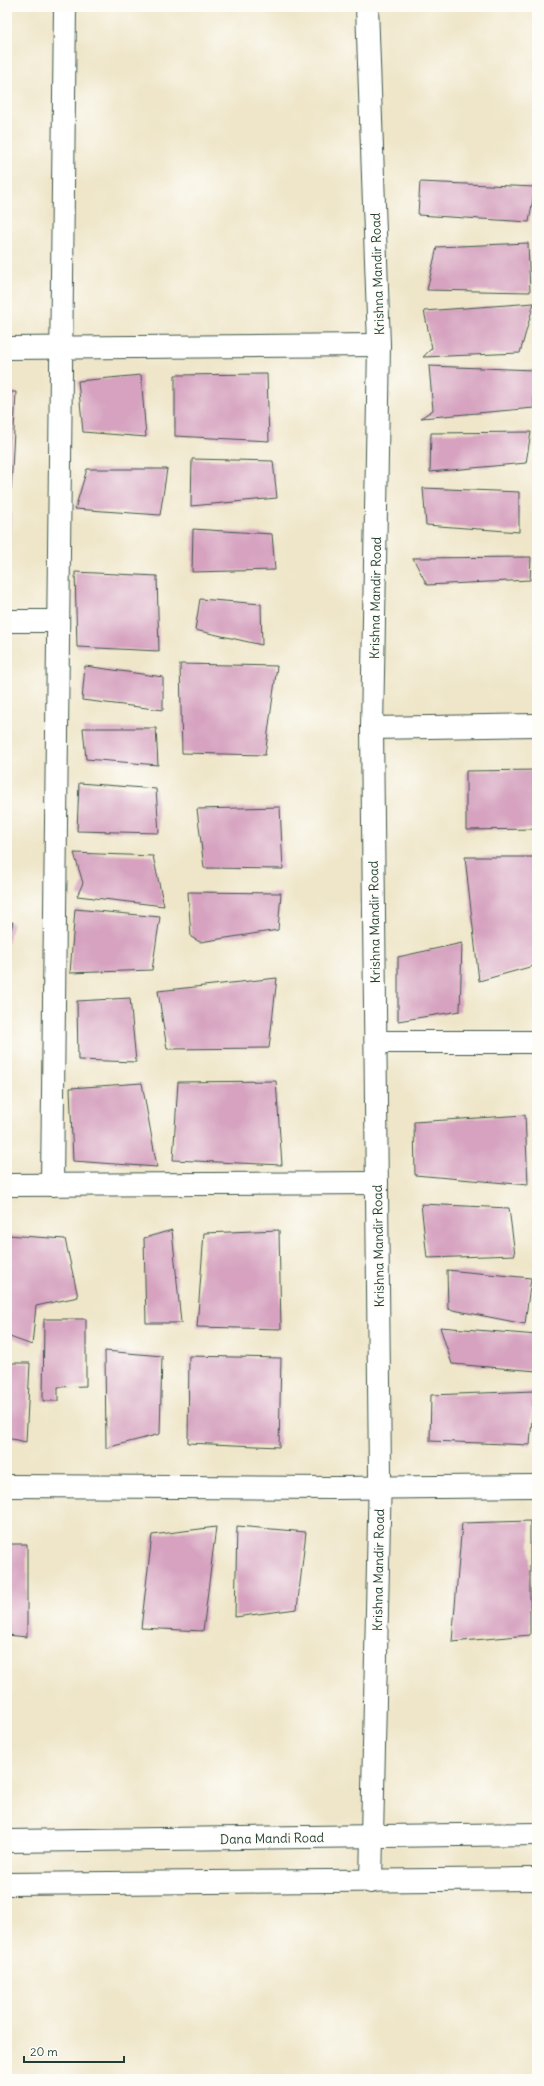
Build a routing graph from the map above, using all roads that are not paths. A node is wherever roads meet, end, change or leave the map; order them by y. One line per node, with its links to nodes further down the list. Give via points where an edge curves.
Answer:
1 (65, 7): 4 (street)
2 (367, 7): 3 (street, Krishna Mandir Road)
3 (379, 345): 4 (street); 9 (street, Krishna Mandir Road)
4 (60, 347): 5 (street); 6 (street)
5 (7, 348)
6 (58, 621): 7 (street); 14 (street)
7 (7, 622)
8 (537, 725): 9 (street)
9 (372, 728): 10 (street, Krishna Mandir Road)
10 (376, 1042): 11 (street); 12 (street, Krishna Mandir Road)
11 (537, 1042)
12 (377, 1184): 14 (street); 17 (street, Krishna Mandir Road)
13 (7, 1185): 14 (street)
14 (52, 1185)
15 (7, 1486): 17 (street)
16 (537, 1486): 17 (street)
17 (380, 1488): 19 (street, Krishna Mandir Road)
18 (537, 1834): 19 (street, Dana Mandi Road)
19 (372, 1837): 20 (street, Dana Mandi Road); 22 (street, Krishna Mandir Road)
20 (7, 1841)
21 (537, 1879): 22 (street)
22 (371, 1882): 23 (street)
23 (7, 1884)

